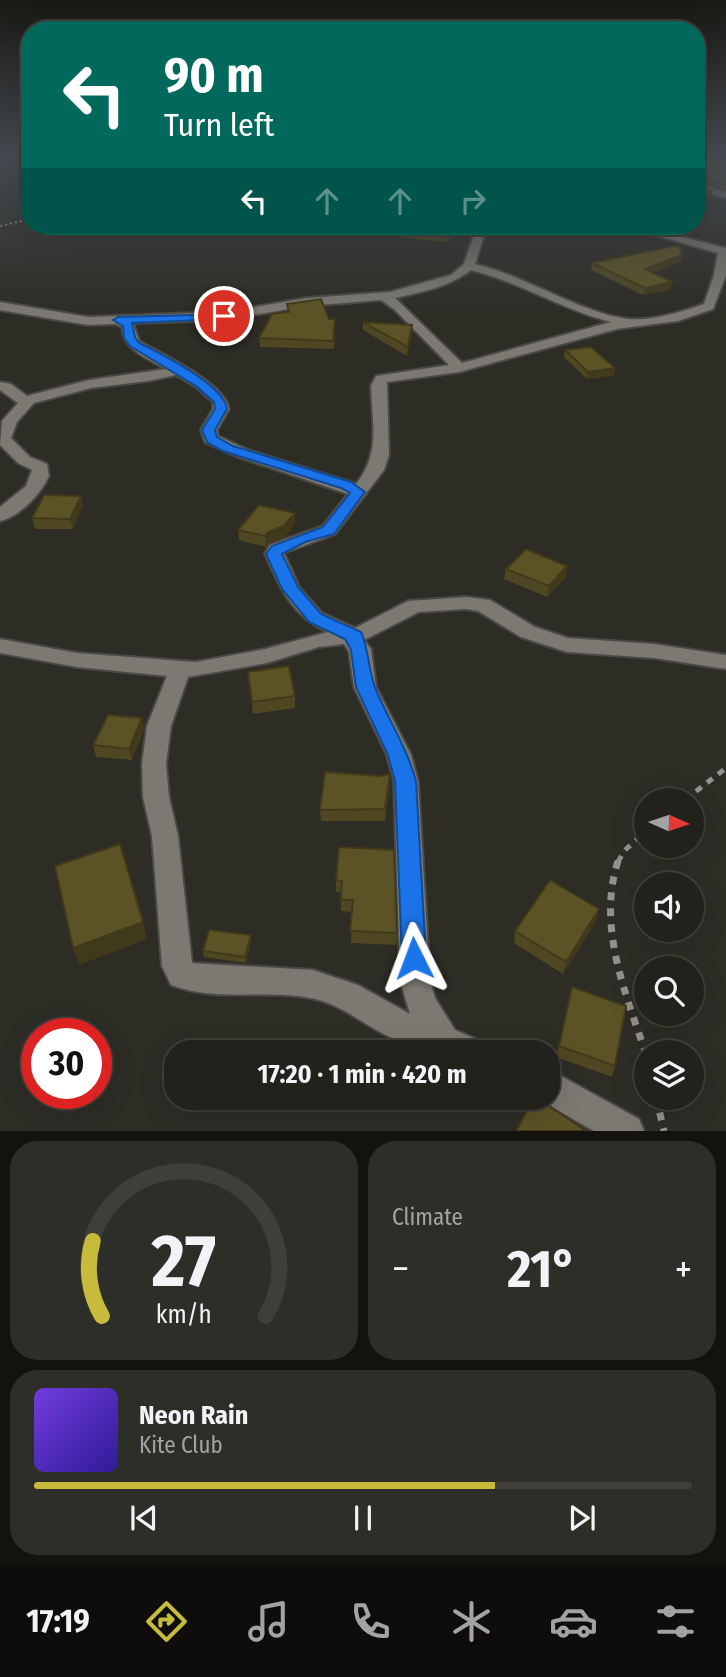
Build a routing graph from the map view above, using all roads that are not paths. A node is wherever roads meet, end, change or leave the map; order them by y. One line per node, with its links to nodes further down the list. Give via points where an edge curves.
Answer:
1 (479, 235): 4 (street)
2 (662, 235): 3 (street)
3 (725, 252): 8 (street, via 709,306 678,317)
4 (469, 267): 5 (street, via 437,284); 8 (street, via 505,275 607,318)
5 (383, 296): 7 (street, via 307,302 224,316); 9 (street)
6 (0, 306): 7 (street, via 82,321)
7 (118, 320): 10 (street, via 128,325 134,344)
8 (629, 322): 9 (street)
9 (459, 368): 13 (street, via 381,379 381,455 376,470)
10 (177, 370): 12 (street, via 89,384); 13 (street, via 222,404 209,430 211,439)
11 (0, 386): 12 (street)
12 (26, 402): 14 (street, via 10,421 3,439 24,460 41,468 41,474 37,484)
13 (358, 492): 15 (street, via 329,530 299,539 274,554 290,589 315,618)
14 (0, 516)
15 (355, 636): 17 (street, via 415,606 475,604 502,614 528,632 567,645); 18 (street, via 317,640 214,668); 20 (street, via 365,687 406,781 415,980 421,1004)
16 (0, 646): 18 (street, via 77,660)
17 (726, 662)
18 (180, 670): 19 (street, via 159,726 154,764 177,966 182,975 266,978 331,988 390,1021)
19 (441, 1040)
20 (443, 1040)
21 (560, 1093): 22 (street)
22 (627, 1131)

